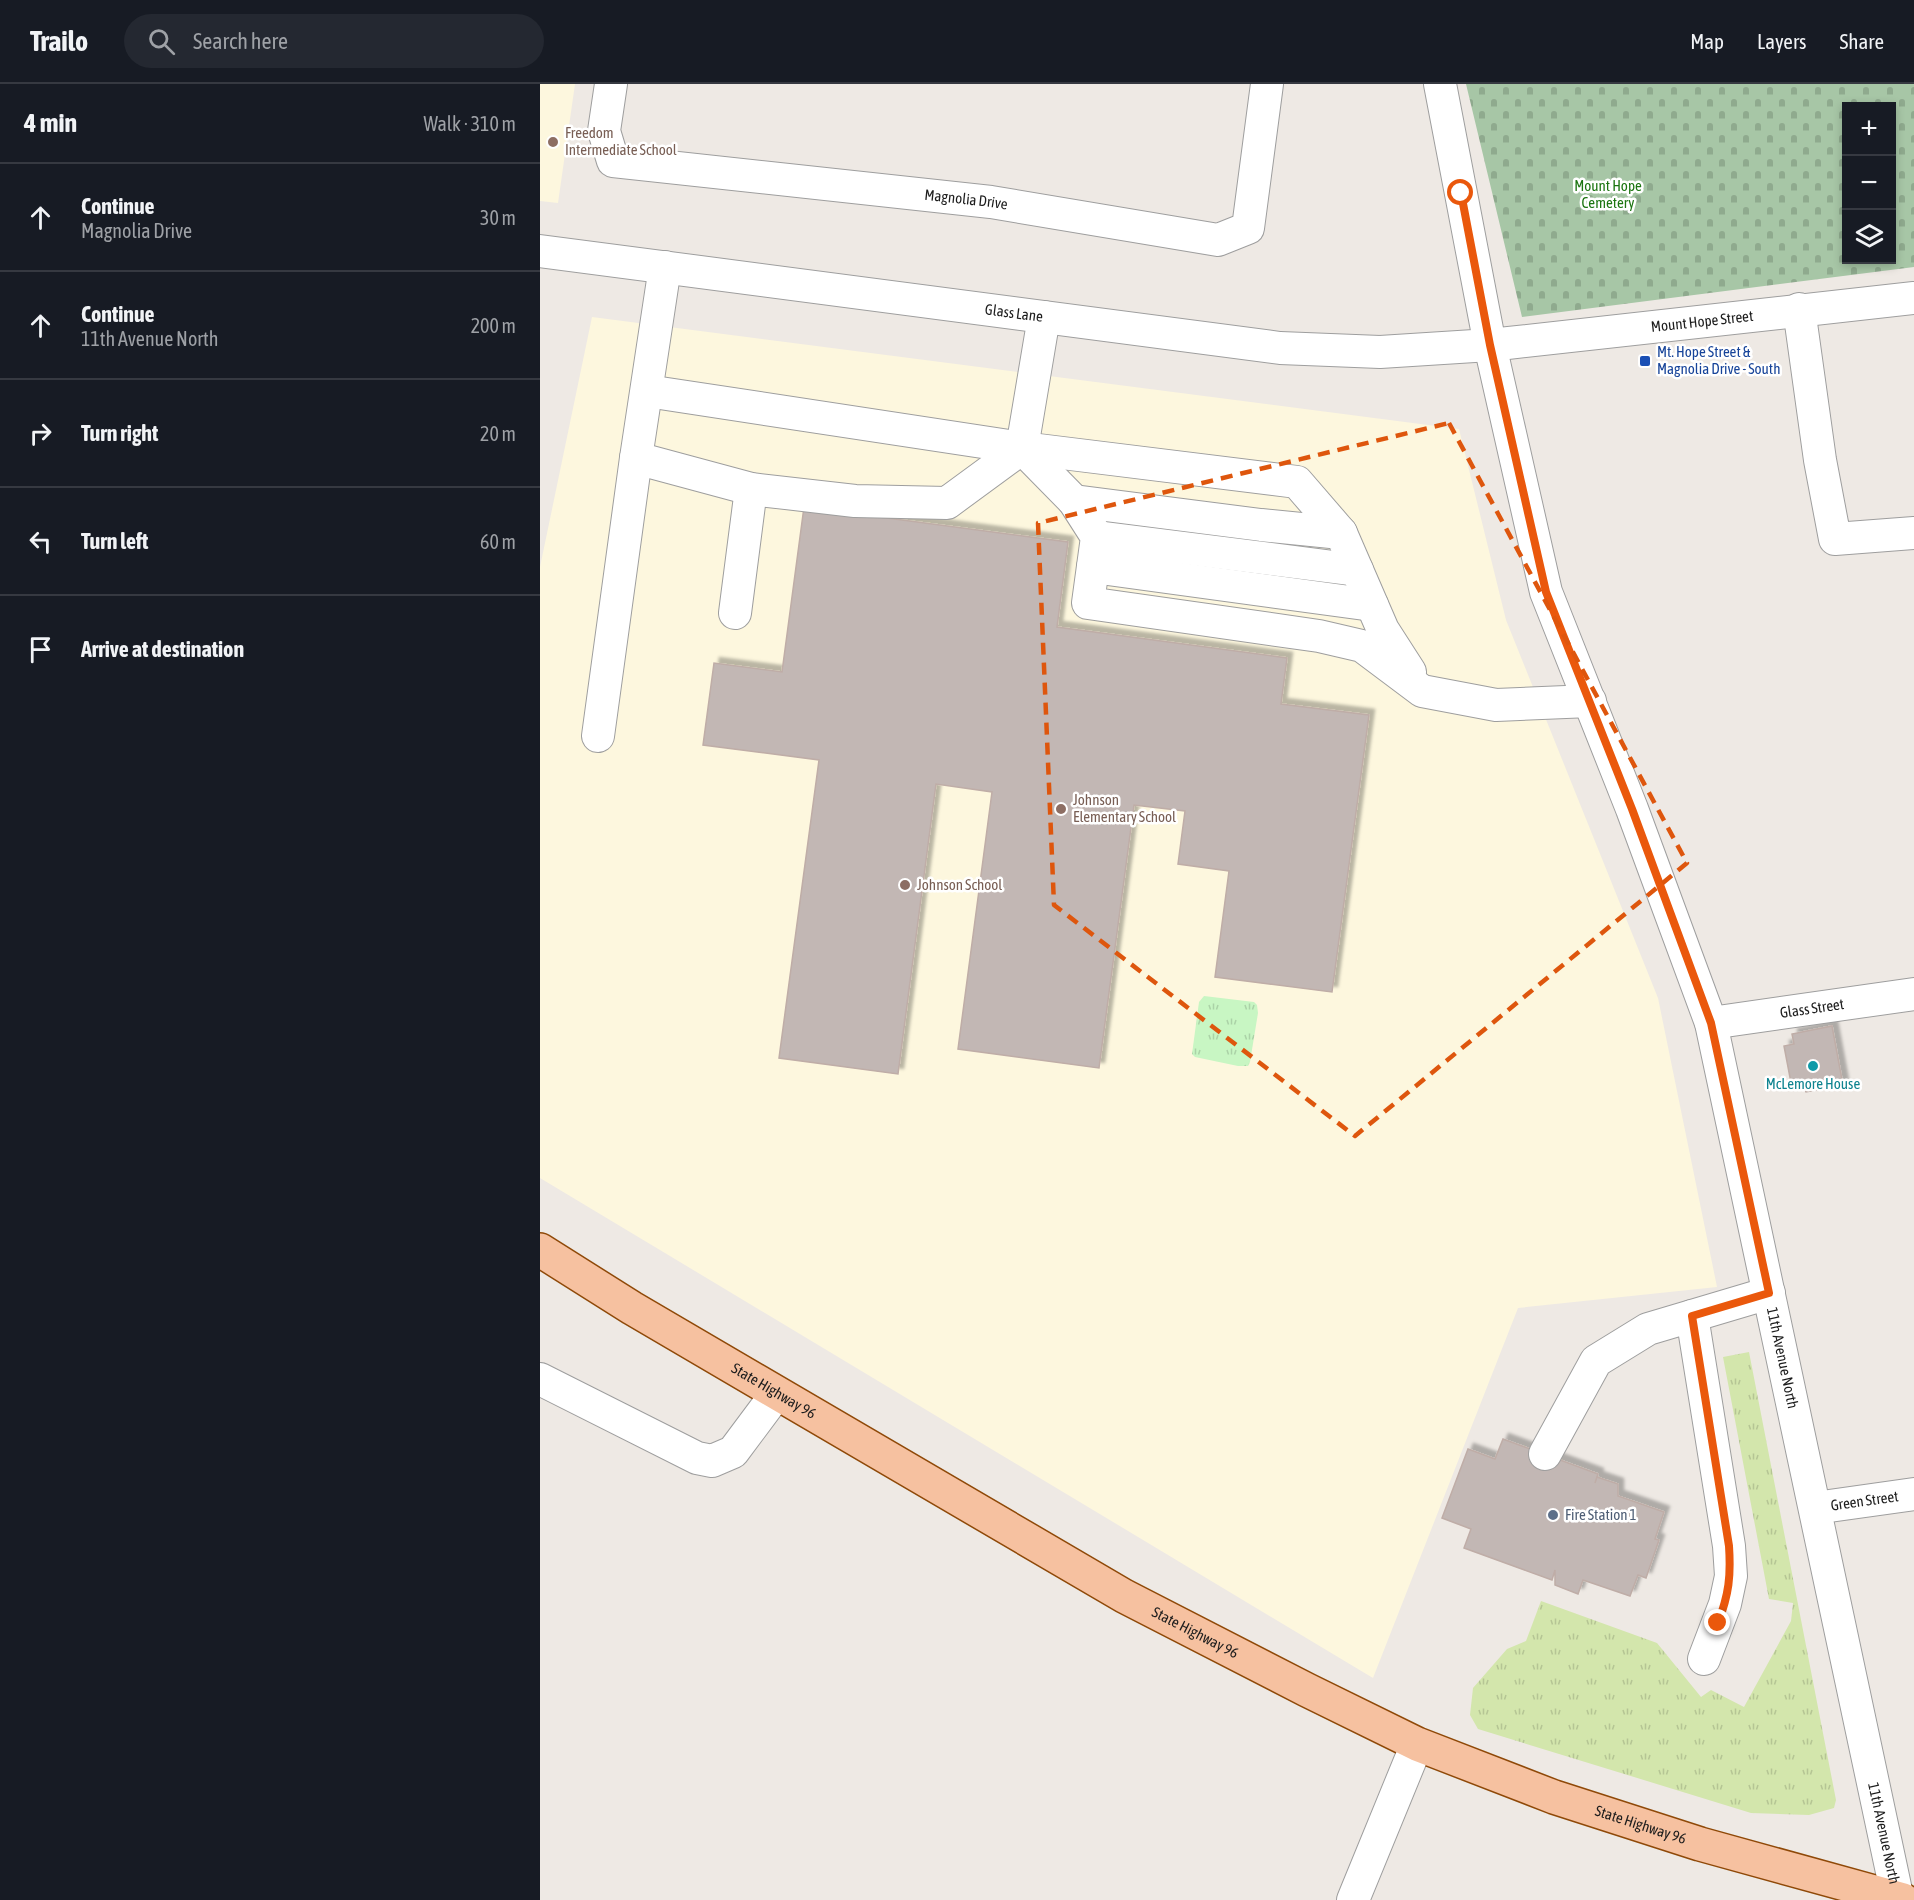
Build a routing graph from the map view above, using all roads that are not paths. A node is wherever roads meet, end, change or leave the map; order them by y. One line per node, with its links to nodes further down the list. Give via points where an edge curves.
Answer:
1 (611, 84): 2 (street, Magnolia Drive, via 604,131 613,161 992,202 1218,240 1248,228)
2 (1268, 84)
3 (1440, 84): 9 (street)
4 (540, 251): 5 (street, Glass Lane)
5 (665, 267): 8 (street, Glass Lane); 10 (street)
6 (1914, 298): 7 (street, Mount Hope Street)
7 (1799, 309): 9 (street, Mount Hope Street); 16 (street, via 1835,539)
8 (1044, 317): 9 (street, Glass Lane, via 1280,348 1380,352); 11 (street)
9 (1490, 345): 23 (street, 11th Avenue North, via 1546,592)
10 (647, 391): 11 (street); 12 (street)
11 (1022, 448): 13 (street, via 946,503 855,501); 14 (street); 15 (street, via 1297,482)
12 (636, 458): 13 (street); 24 (street)
13 (750, 489): 21 (street)
14 (1074, 501): 15 (street); 17 (street)
15 (1341, 533): 19 (street)
16 (1914, 533)
17 (1097, 537): 18 (street); 19 (street)
18 (1093, 567): 20 (street); 22 (street, via 1088,603 1319,636 1362,646)
19 (1357, 570): 20 (street)
20 (1372, 605): 22 (street, via 1383,630)
21 (735, 613)
22 (1422, 691): 23 (street, via 1496,705)
23 (1590, 701): 26 (street, 11th Avenue North)
24 (598, 736)
25 (1914, 994): 26 (street, Glass Street)
26 (1711, 1023): 28 (street, 11th Avenue North)
27 (540, 1250): 31 (main road, State Highway 96)
28 (1769, 1293): 29 (street); 34 (street, 11th Avenue North)
29 (1692, 1316): 32 (street, via 1648,1329 1596,1361); 35 (street, via 1731,1576)
30 (540, 1379): 31 (street, via 697,1458 712,1461 734,1452)
31 (777, 1393): 36 (main road, State Highway 96, via 1124,1596)
32 (1545, 1455)
33 (1914, 1494): 34 (street, Green Street)
34 (1815, 1508): 38 (street, 11th Avenue North)
35 (1704, 1659)
36 (1417, 1744): 37 (street); 38 (main road, State Highway 96, via 1554,1797 1700,1844)
37 (1353, 1900)
38 (1899, 1900)

